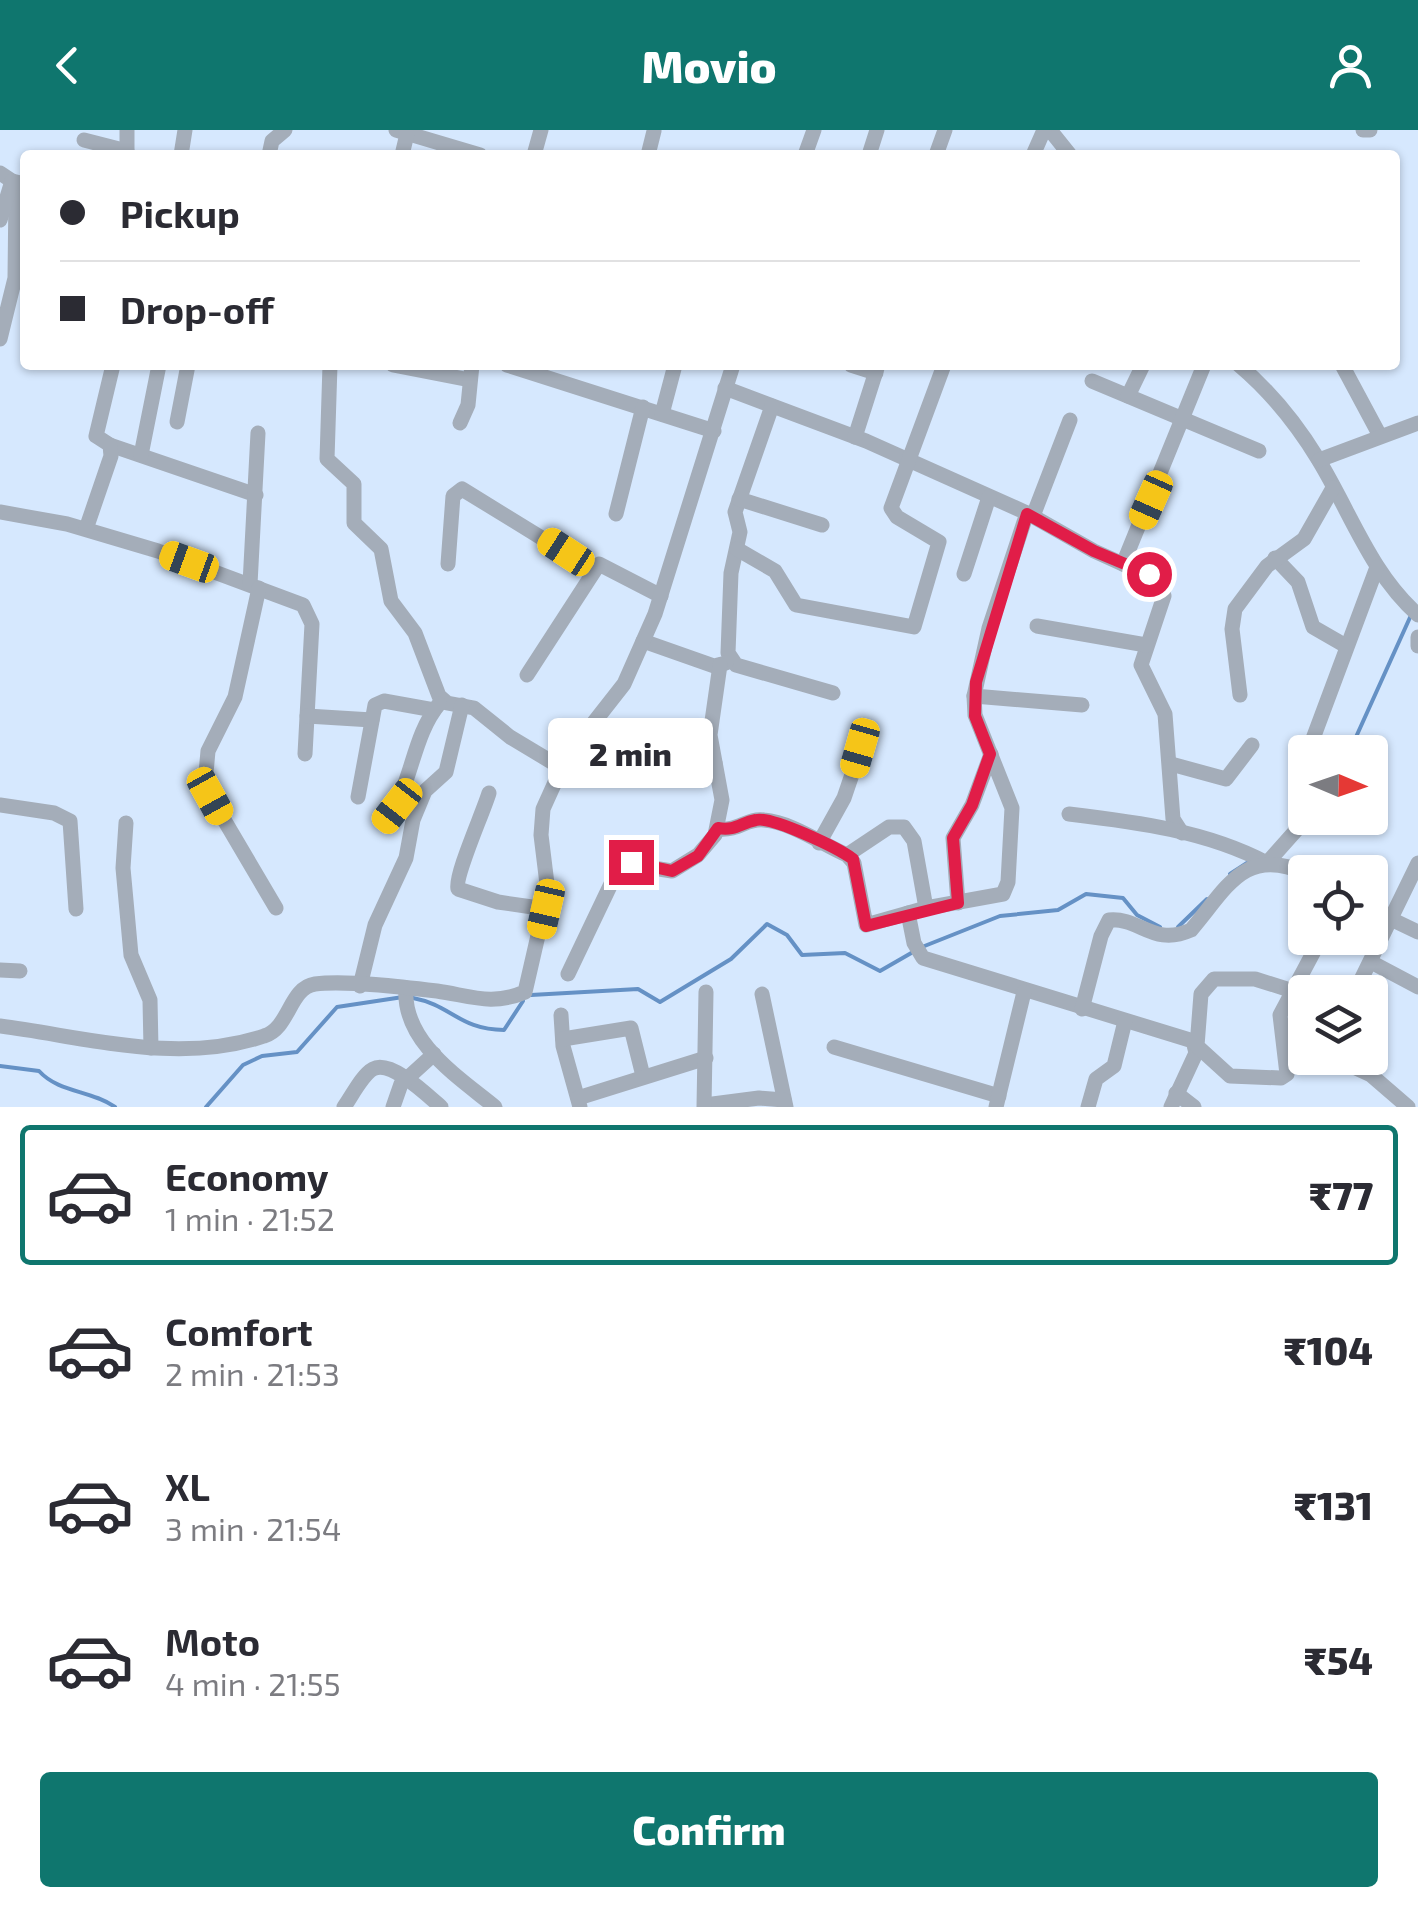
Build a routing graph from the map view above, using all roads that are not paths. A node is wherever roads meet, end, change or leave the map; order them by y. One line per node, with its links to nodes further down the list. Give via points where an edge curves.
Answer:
1 (1047, 130): 6 (street)
2 (402, 132): 5 (street)
3 (83, 142): 4 (street)
4 (115, 150)
5 (463, 150)
6 (1065, 150)
7 (12, 179): 8 (street); 9 (street, via 15,278)
8 (0, 220)
9 (0, 339)
10 (112, 370): 39 (street, via 96,436)
11 (158, 370): 41 (street)
12 (187, 370): 31 (street)
13 (330, 370): 74 (street, via 328,459 354,484 354,523 381,549 390,601 414,633)
14 (524, 370): 28 (street)
15 (674, 370): 29 (street)
16 (731, 370): 25 (street)
17 (877, 370): 38 (street)
18 (942, 370): 43 (street)
19 (1141, 370): 26 (street)
20 (1202, 370): 32 (street)
21 (1245, 370): 42 (street, via 1278,400)
22 (1345, 370): 37 (street)
23 (471, 372): 34 (street)
24 (1092, 380): 26 (street)
25 (726, 388): 27 (street); 35 (street)
26 (1128, 396): 32 (street)
27 (772, 406): 38 (street); 47 (street)
28 (643, 407): 29 (street); 49 (street)
29 (662, 414): 35 (street)
30 (1070, 420): 50 (street)
31 (177, 422)
32 (1180, 422): 40 (street); 56 (street)
33 (1418, 422): 37 (street)
34 (460, 424)
35 (714, 431): 61 (street)
36 (258, 433): 45 (street)
37 (1378, 434): 42 (street)
38 (855, 437): 43 (street)
39 (110, 446): 41 (street); 52 (street)
40 (1260, 451)
41 (141, 456): 45 (street)
42 (1319, 460): 44 (street)
43 (909, 462): 46 (street); 53 (street, via 895,488 892,513 935,537 940,549 914,628 796,605 775,571)
44 (1333, 488): 54 (street, via 1304,539); 57 (street)
45 (256, 495): 60 (street)
46 (989, 497): 50 (street); 59 (street)
47 (739, 498): 51 (street); 53 (street)
48 (0, 512): 52 (street)
49 (616, 514)
50 (1030, 515): 56 (street); 73 (street, via 989,628)
51 (822, 525)
52 (86, 530): 60 (street)
53 (737, 548): 69 (street)
54 (1275, 558): 67 (street, via 1298,582 1313,626); 72 (street, via 1232,616)
55 (448, 564): 58 (street, via 453,496 462,489)
56 (1123, 564): 66 (street, via 1163,587)
57 (1376, 567): 62 (street); 67 (street)
58 (592, 568): 61 (street, via 605,564); 70 (street)
59 (964, 574)
60 (255, 586): 77 (street, via 296,600 311,615); 103 (street, via 235,697 208,751 206,773 210,796)
61 (661, 596): 65 (street)
62 (1413, 610)
63 (1037, 626): 66 (street)
64 (1418, 637): 68 (street)
65 (643, 641): 69 (street); 79 (street, via 618,695)
66 (1146, 645): 86 (street, via 1143,676 1165,714)
67 (1346, 646): 80 (street)
68 (1418, 646)
69 (725, 663): 71 (street); 85 (street, via 711,720)
70 (528, 675)
71 (833, 693)
72 (1240, 695)
73 (974, 696): 76 (street); 84 (street)
74 (438, 705): 75 (street); 78 (street, via 379,702); 92 (street, via 404,794)
75 (462, 705): 87 (street); 116 (street, via 446,772 425,792 413,820)
76 (1082, 705)
77 (307, 716): 78 (street); 83 (street)
78 (372, 720): 89 (street)
79 (588, 726): 85 (street); 87 (street)
80 (1314, 735)
81 (1252, 745): 86 (street, via 1226,779)
82 (860, 748): 97 (street)
83 (305, 754)
84 (990, 754): 102 (street, via 953,838); 102 (street, via 1012,808 1008,882 996,897)
85 (714, 763): 94 (street, via 722,800)
86 (1171, 764): 95 (street, via 1173,818)
87 (560, 767): 106 (street, via 541,822 549,868)
88 (488, 793): 106 (street, via 456,876 458,889)
89 (358, 797)
90 (0, 805): 105 (street, via 54,812 70,821)
91 (1070, 814): 95 (street)
92 (385, 822)
93 (126, 823): 131 (street, via 131,955 150,1000)
94 (718, 828): 97 (street, via 769,820); 114 (street, via 698,856 679,868 621,863)
95 (1182, 833): 99 (street)
96 (1292, 835): 99 (street)
97 (820, 843): 98 (street)
98 (847, 854): 104 (street, via 880,832 904,827 914,842); 107 (street, via 864,923)
99 (1267, 863): 101 (street); 124 (street, via 1242,871 1180,935 1147,934 1109,920)
100 (1418, 864): 109 (street)
101 (1288, 869)
102 (958, 903): 104 (street)
103 (276, 908)
104 (926, 908): 107 (street)
105 (76, 909)
106 (546, 909): 122 (street, via 525,992 498,1002)
107 (908, 913): 120 (street, via 916,948)
108 (1388, 915): 109 (street)
109 (1394, 917): 110 (street); 111 (street)
110 (1418, 932)
111 (1371, 962): 115 (street); 117 (street)
112 (0, 970): 113 (street)
113 (20, 971)
114 (568, 974)
115 (1364, 975)
116 (360, 986): 122 (street); 131 (street, via 310,985 267,1036)
117 (1418, 987)
118 (1288, 989): 129 (street, via 1214,978 1201,994)
119 (706, 992): 133 (street)
120 (1024, 992): 124 (street); 140 (street)
121 (762, 994): 142 (street)
122 (406, 997): 132 (street)
123 (1288, 1001): 134 (street, via 1280,1015)
124 (1082, 1009): 126 (street)
125 (561, 1015): 128 (street)
126 (1126, 1021): 129 (street); 148 (street, via 1114,1066 1096,1078)
127 (0, 1026): 131 (street)
128 (562, 1038): 137 (street, via 631,1028); 141 (street)
129 (1197, 1046): 135 (street, via 1230,1076 1281,1078); 139 (street)
130 (834, 1047): 140 (street)
131 (151, 1048)
132 (434, 1054): 138 (street); 147 (street)
133 (706, 1058): 137 (street); 143 (street)
134 (1288, 1062)
135 (1288, 1069)
136 (1371, 1075): 150 (street)
137 (642, 1076): 141 (street)
138 (408, 1078): 144 (street, via 376,1067); 145 (street); 146 (street)
139 (1174, 1100): 149 (street)
140 (998, 1101)
141 (579, 1102)
142 (785, 1104): 143 (street, via 759,1098)
143 (704, 1106)
144 (344, 1107)
145 (393, 1107)
146 (441, 1107)
147 (494, 1107)
148 (1088, 1107)
149 (1194, 1107)
150 (1408, 1107)

